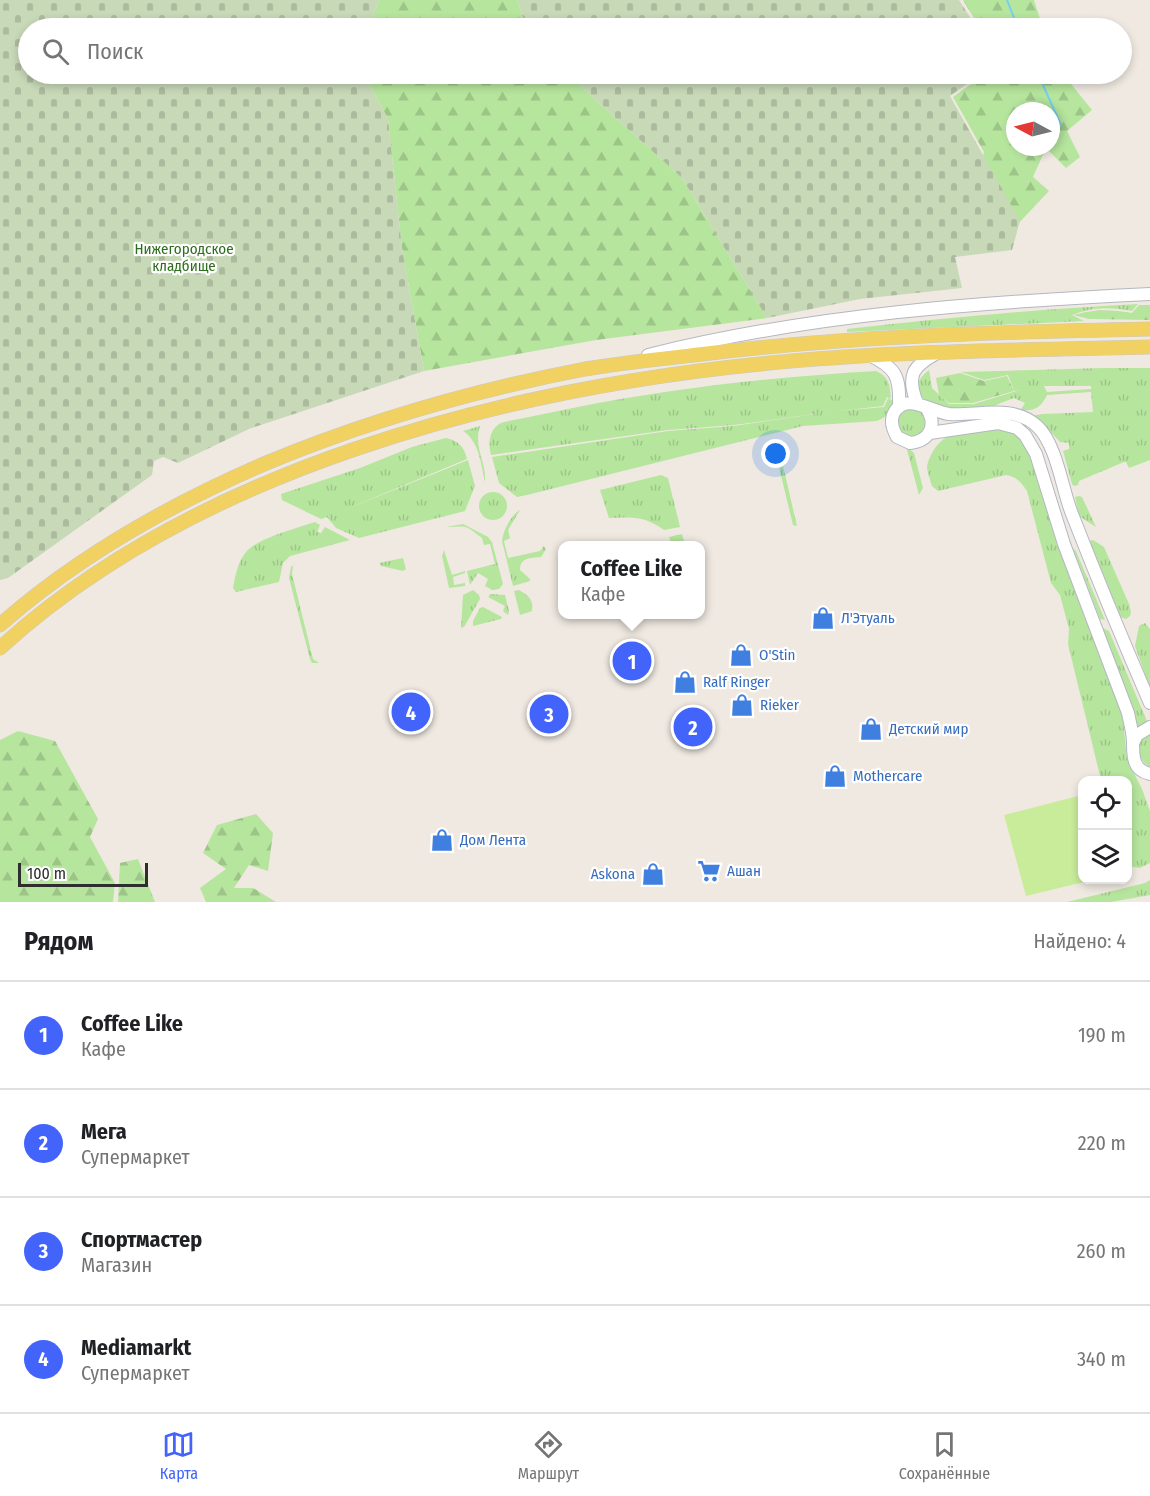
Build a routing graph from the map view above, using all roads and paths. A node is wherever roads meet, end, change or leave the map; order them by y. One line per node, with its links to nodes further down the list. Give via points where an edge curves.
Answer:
1 (1150, 294): 6 (main road, via 974,304 803,325 692,344)
2 (1150, 329): 6 (main road, via 868,338)
3 (1150, 347): 4 (main road)
4 (938, 353): 5 (main road); 7 (main road, via 922,361 911,378 912,389)
5 (869, 356): 8 (main road, via 894,370); 11 (main road, via 749,365 586,388 502,407 316,462 248,491 117,559)
6 (606, 366): 10 (main road, via 425,407 311,444 182,502 96,551)
7 (922, 406): 8 (main road, via 908,403); 9 (main road, via 932,416); 12 (main road, via 966,415 1017,415 1037,426 1046,437 1071,511)
8 (899, 407): 9 (main road, via 892,423 897,436 910,443)
9 (930, 434): 14 (main road, via 998,423 1017,428 1025,435 1036,454 1064,544 1128,713)
10 (0, 625)
11 (0, 648)
12 (1150, 704)
13 (1150, 727): 14 (main road, via 1137,735)
14 (1133, 743): 15 (main road, via 1135,764)
15 (1150, 774)

